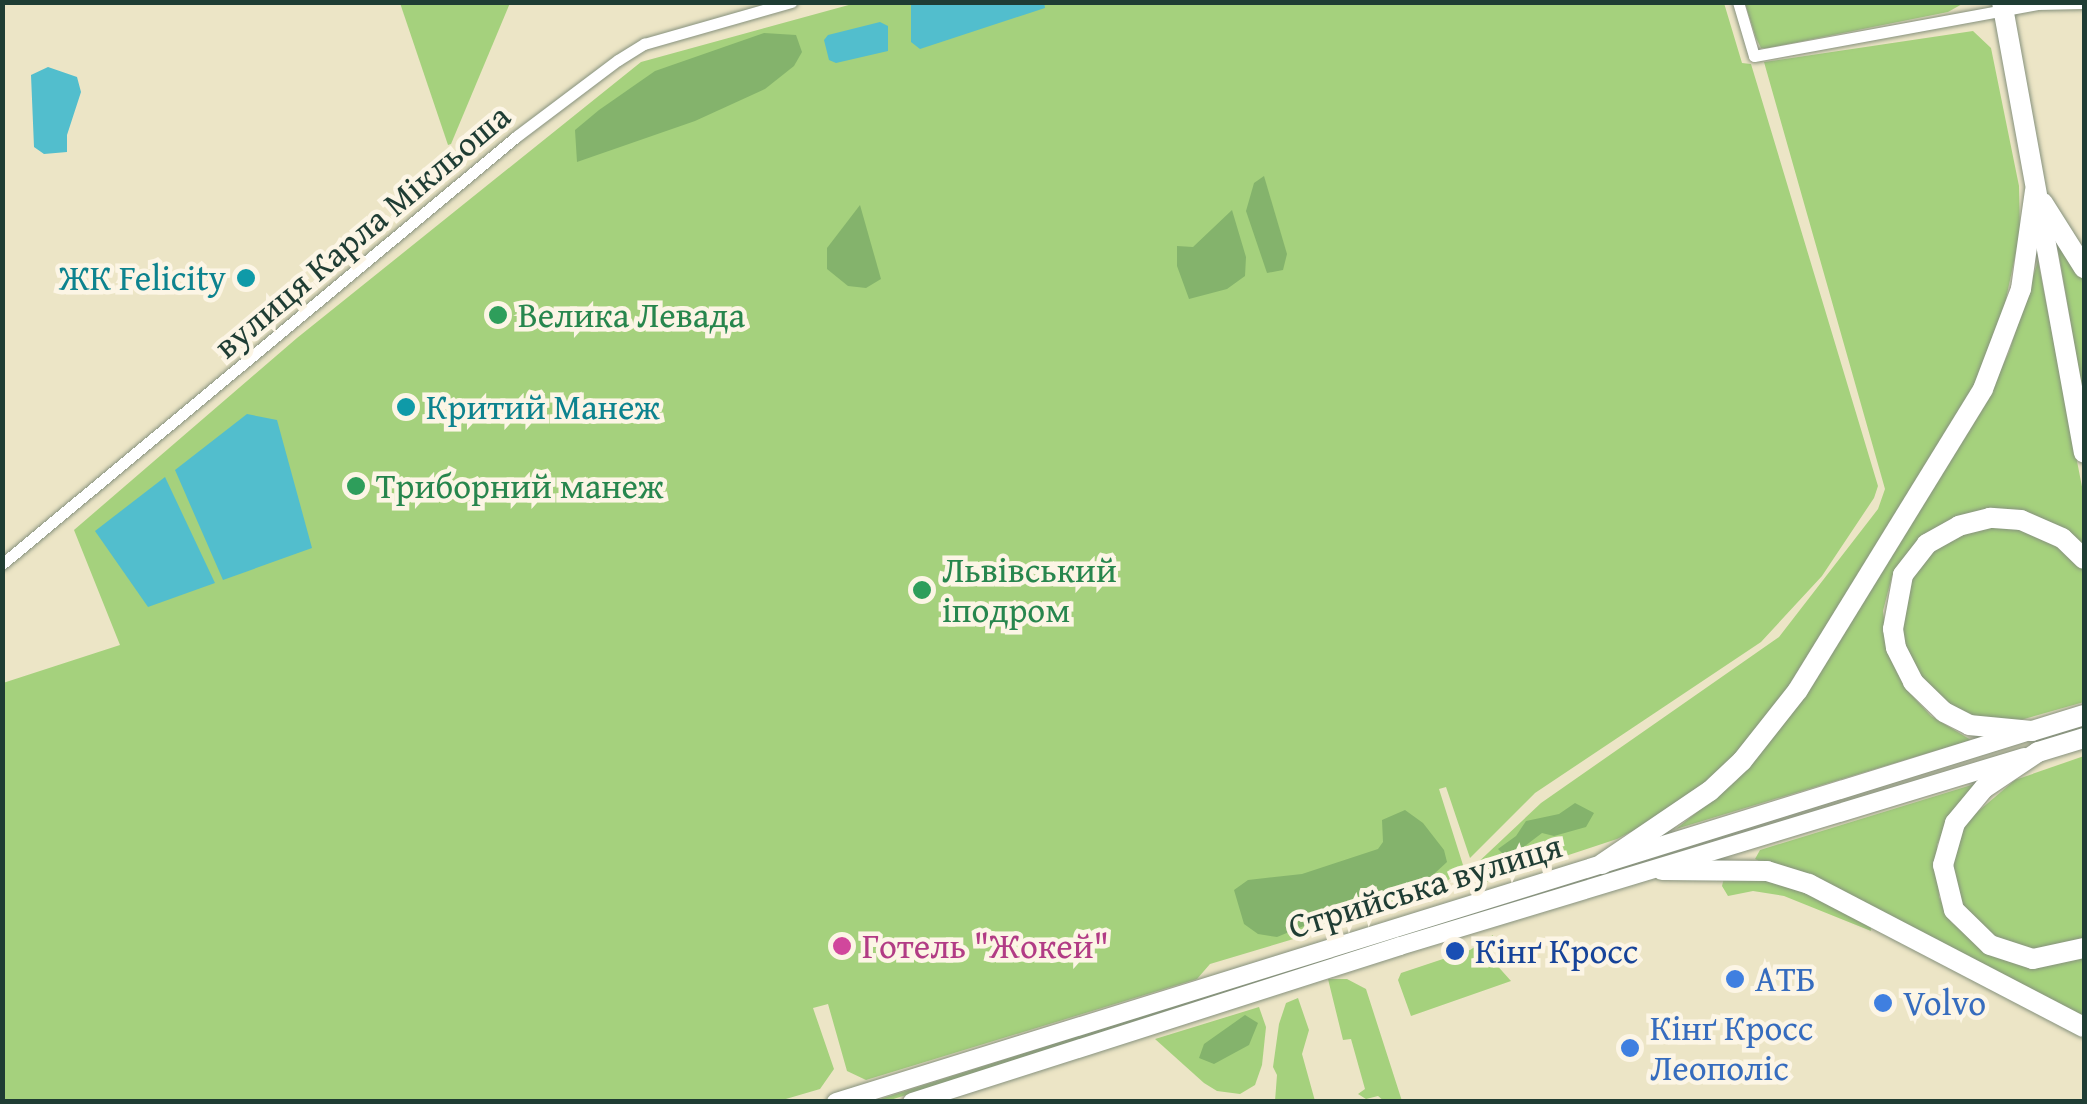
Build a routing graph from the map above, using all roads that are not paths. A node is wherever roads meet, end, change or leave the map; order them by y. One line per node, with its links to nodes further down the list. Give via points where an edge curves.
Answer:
1 (791, 2): 9 (street, вулиця Карла Мікльоша, via 644,44 618,60 517,136)
2 (1738, 2): 4 (street, via 1754,56)
3 (2084, 3): 4 (street)
4 (2003, 7): 5 (highway)
5 (2035, 191): 6 (highway); 7 (highway); 14 (highway, via 2021,289 1983,389 1798,690 1710,791)
6 (2084, 268)
7 (2084, 453)
8 (2084, 560): 11 (highway, via 2042,528 1990,518 1927,544 1896,594 1896,648 1926,698 1969,724)
9 (2, 564)
10 (2084, 715): 11 (highway)
11 (2032, 731): 14 (main road, Стрийська вулиця)
12 (2084, 738): 13 (highway)
13 (2038, 752): 15 (main road, Стрийська вулиця); 17 (highway, via 1969,804 1947,844 1944,880 1954,910 1990,946 2034,959)
14 (1602, 864): 16 (main road, Стрийська вулиця)
15 (1662, 870): 16 (main road, Стрийська вулиця); 18 (highway, via 1766,871 1809,884)
16 (1365, 948): 19 (main road, Стрийська вулиця); 20 (main road, Стрийська вулиця)
17 (2084, 948)
18 (2084, 1026)
19 (836, 1102)
20 (912, 1102)

